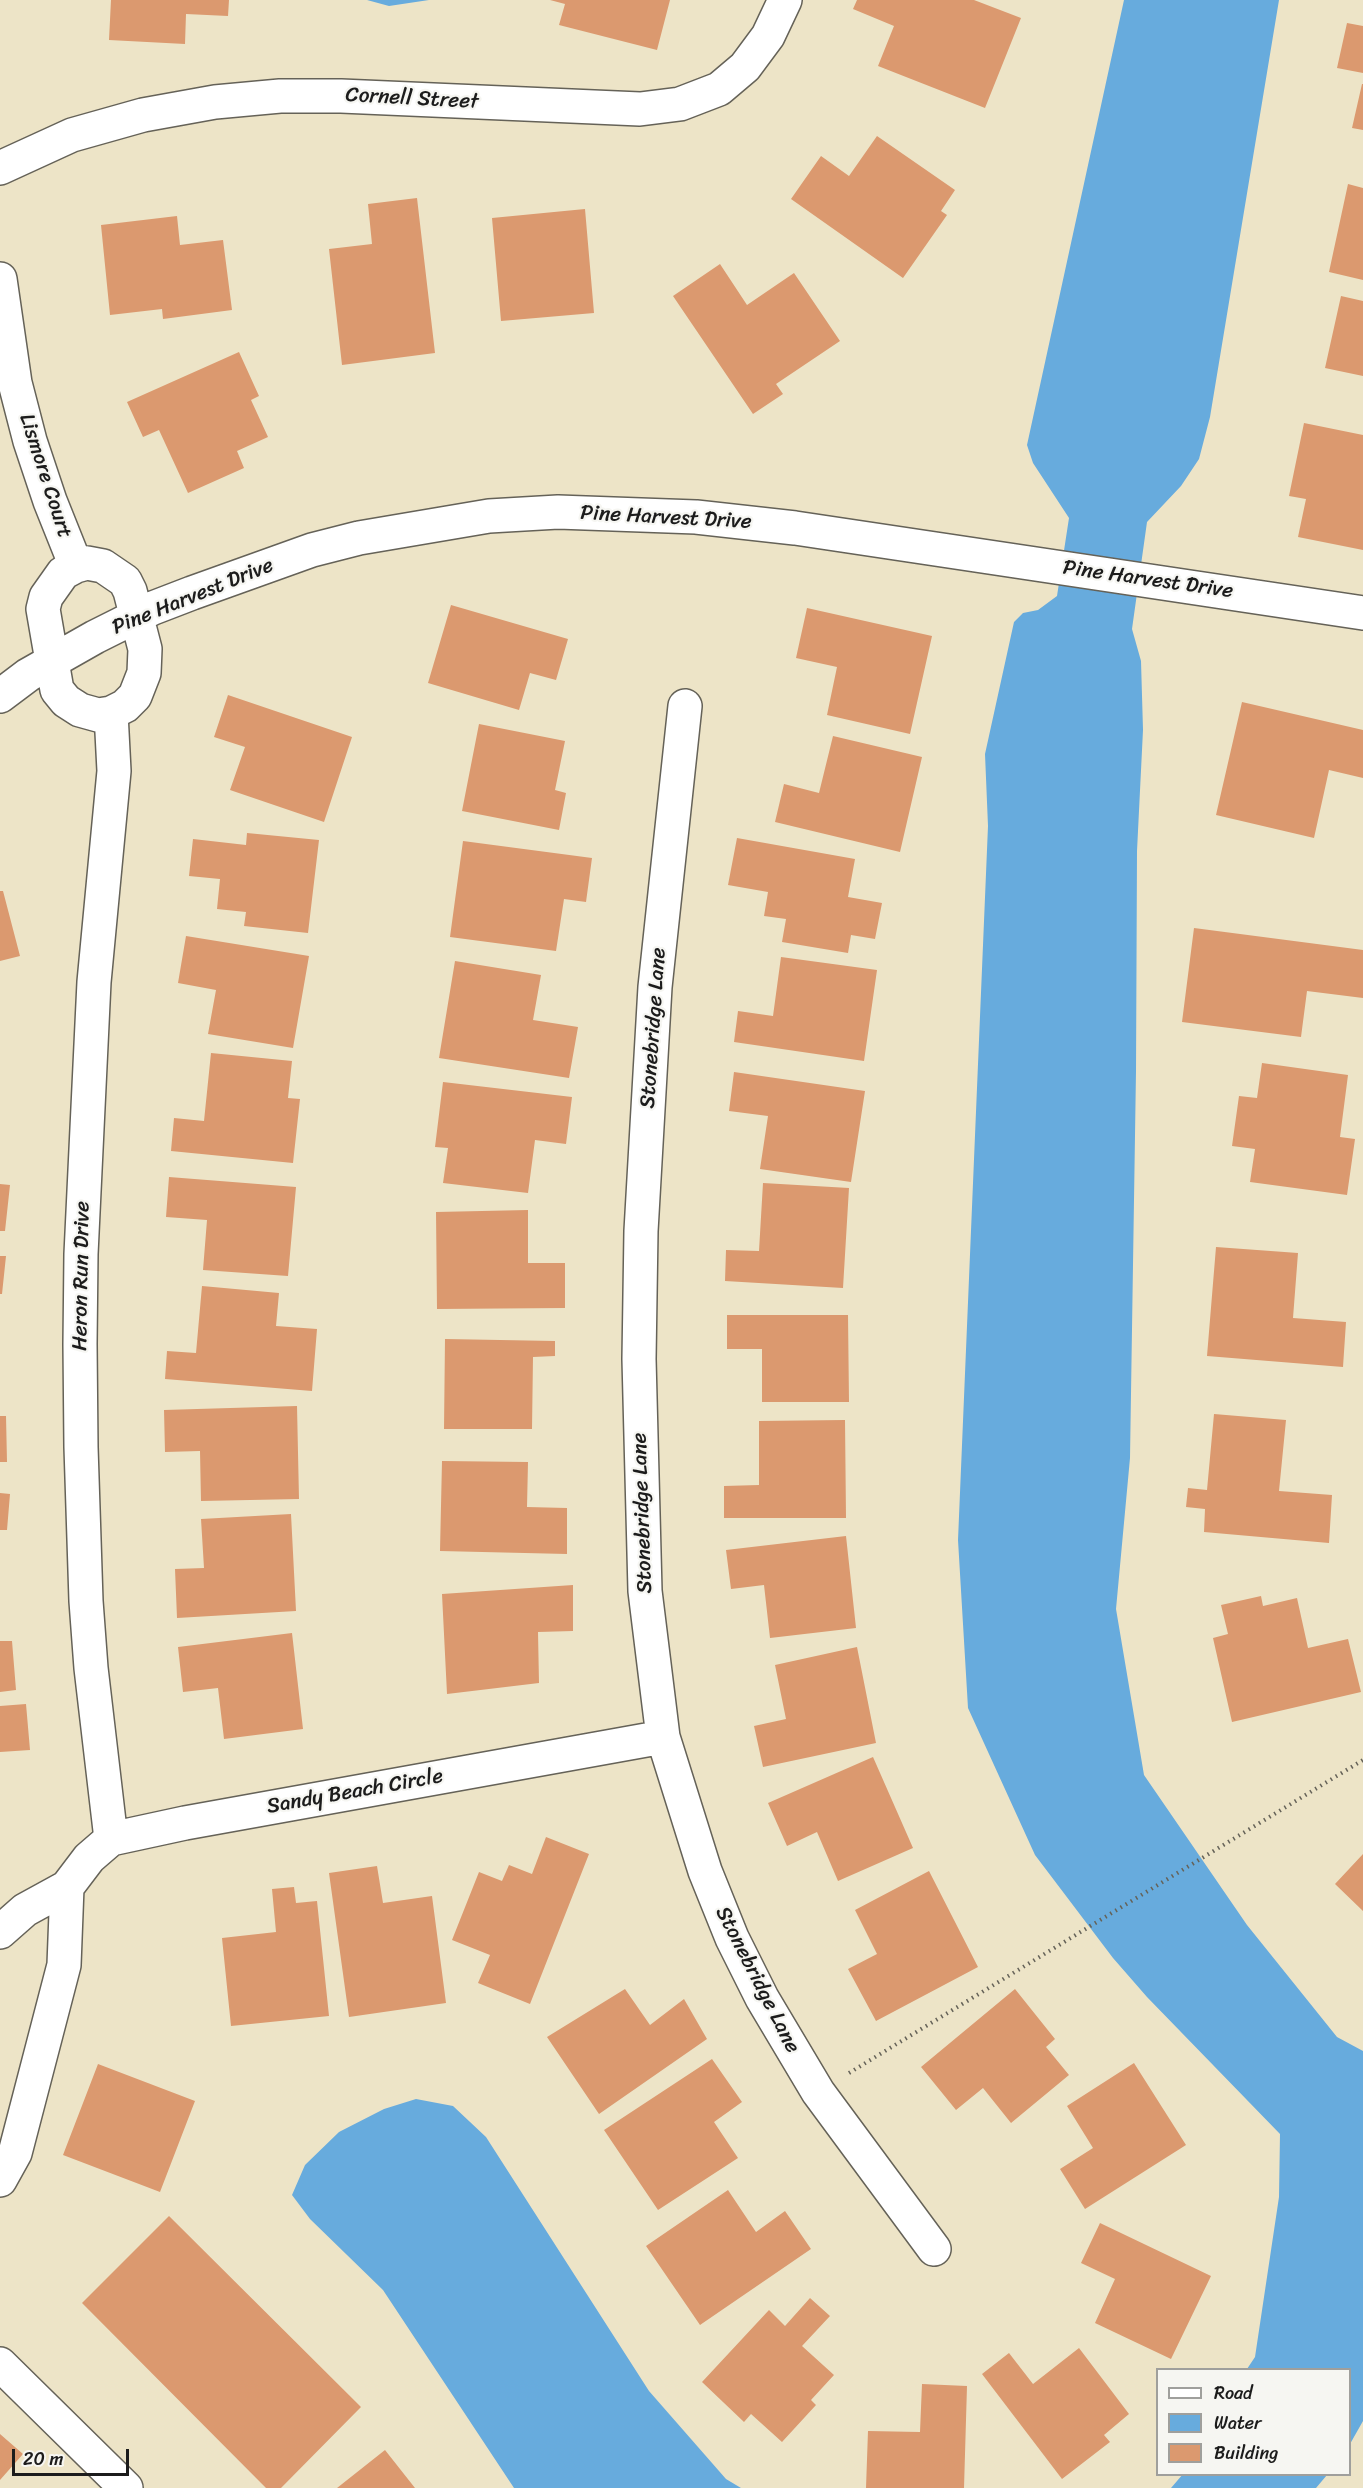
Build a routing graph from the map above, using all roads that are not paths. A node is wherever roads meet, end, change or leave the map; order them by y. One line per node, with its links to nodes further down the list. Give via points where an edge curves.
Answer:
1 (784, 0): 2 (street, Cornell Street, via 768,36 745,67 719,89 680,104 640,109 341,96 226,101 143,115 72,135)
2 (0, 168)
3 (0, 279): 4 (street, Lismore Court, via 17,393 50,501)
4 (76, 566): 6 (street, Lismore Court, via 103,566 125,581); 7 (street, Lismore Court, via 54,584 43,609)
5 (1363, 613): 6 (street, Pine Harvest Drive, via 795,528 621,513 478,518 359,538 312,550)
6 (137, 616): 7 (street, Pine Harvest Drive); 10 (street, via 145,649 144,673 135,696)
7 (51, 662): 8 (street, Pine Harvest Drive); 10 (street, via 57,690 66,701 98,715)
8 (0, 696)
9 (686, 706): 11 (street, Stonebridge Lane, via 655,987 641,1243 639,1359 645,1591)
10 (111, 713): 12 (street, Heron Run Drive, via 114,771 94,982 81,1230 80,1333 86,1601)
11 (663, 1737): 12 (street, Sandy Beach Circle); 16 (street, Stonebridge Lane, via 705,1871 762,1998 818,2092)
12 (111, 1839): 13 (street, Sandy Beach Circle, via 89,1858)
13 (68, 1887): 14 (street, Sandy Beach Circle, via 25,1910); 15 (street, via 64,1965 15,2153)
14 (0, 1932)
15 (0, 2180)
16 (934, 2249)
17 (0, 2364): 18 (street)
18 (122, 2487)

